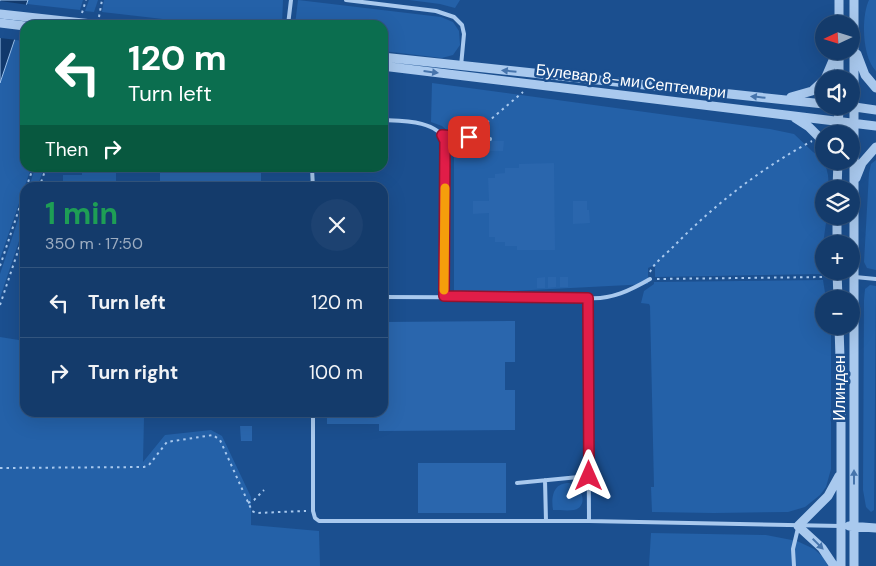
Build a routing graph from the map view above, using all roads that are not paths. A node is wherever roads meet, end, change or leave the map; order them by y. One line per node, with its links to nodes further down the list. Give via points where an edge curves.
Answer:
1 (291, 0): 9 (lane)
2 (346, 0): 14 (lane, via 436,11 454,17 462,25 464,34)
3 (839, 0): 6 (street)
4 (854, 0): 7 (street, Илинден)
5 (0, 14): 8 (street, bridge)
6 (839, 15)
7 (854, 15)
8 (64, 20)
9 (289, 20)
10 (0, 23): 11 (street)
11 (20, 25)
12 (388, 58): 14 (street, Булевар 8-ми Септември)
13 (860, 60): 17 (street)
14 (461, 66): 18 (street, Булевар 8-ми Септември, one-way to 14)
15 (388, 67): 22 (street, Булевар 8-ми Септември, one-way to 22)
16 (815, 87): 18 (street)
17 (876, 88)
18 (783, 99): 19 (street, Булевар 8-ми Септември)
19 (815, 103)
20 (860, 108): 21 (street)
21 (876, 110)
22 (783, 114): 26 (street, Булевар 8-ми Септември); 30 (street, via 799,120)
23 (838, 115): 26 (street)
24 (852, 115): 27 (street, Илинден)
25 (388, 121): 31 (lane, via 428,126)
26 (838, 121): 27 (street, Булевар 8-ми Септември); 28 (street)
27 (854, 123): 29 (street, Булевар 8-ми Септември); 34 (street, Илинден)
28 (838, 125)
29 (876, 126)
30 (815, 133)
31 (442, 135): 32 (lane); 40 (lane, via 445,141)
32 (490, 140)
33 (876, 147): 35 (street, via 862,163)
34 (854, 180)
35 (856, 180)
36 (860, 278): 38 (lane)
37 (650, 279): 42 (lane, via 609,298)
38 (876, 279)
39 (855, 280): 53 (street, Илинден, one-way to 39)
40 (444, 296): 41 (lane); 42 (lane)
41 (388, 297)
42 (588, 298): 46 (lane)
43 (839, 335): 45 (street, Илинден)
44 (313, 417): 49 (lane, via 315,518 322,521)
45 (841, 466): 51 (street, via 828,496); 52 (street, Илинден)
46 (589, 476): 47 (lane); 50 (lane)
47 (545, 480): 48 (lane); 49 (lane)
48 (517, 483)
49 (546, 520): 50 (lane)
50 (589, 521): 51 (lane)
51 (798, 526): 52 (lane); 55 (lane, via 793,549); 56 (street, one-way to 56, via 822,548)
52 (841, 526): 53 (street); 57 (street, Илинден)
53 (854, 526): 54 (street); 58 (street, Илинден)
54 (876, 528)
55 (794, 566)
56 (834, 566)
57 (840, 566)
58 (854, 566)

